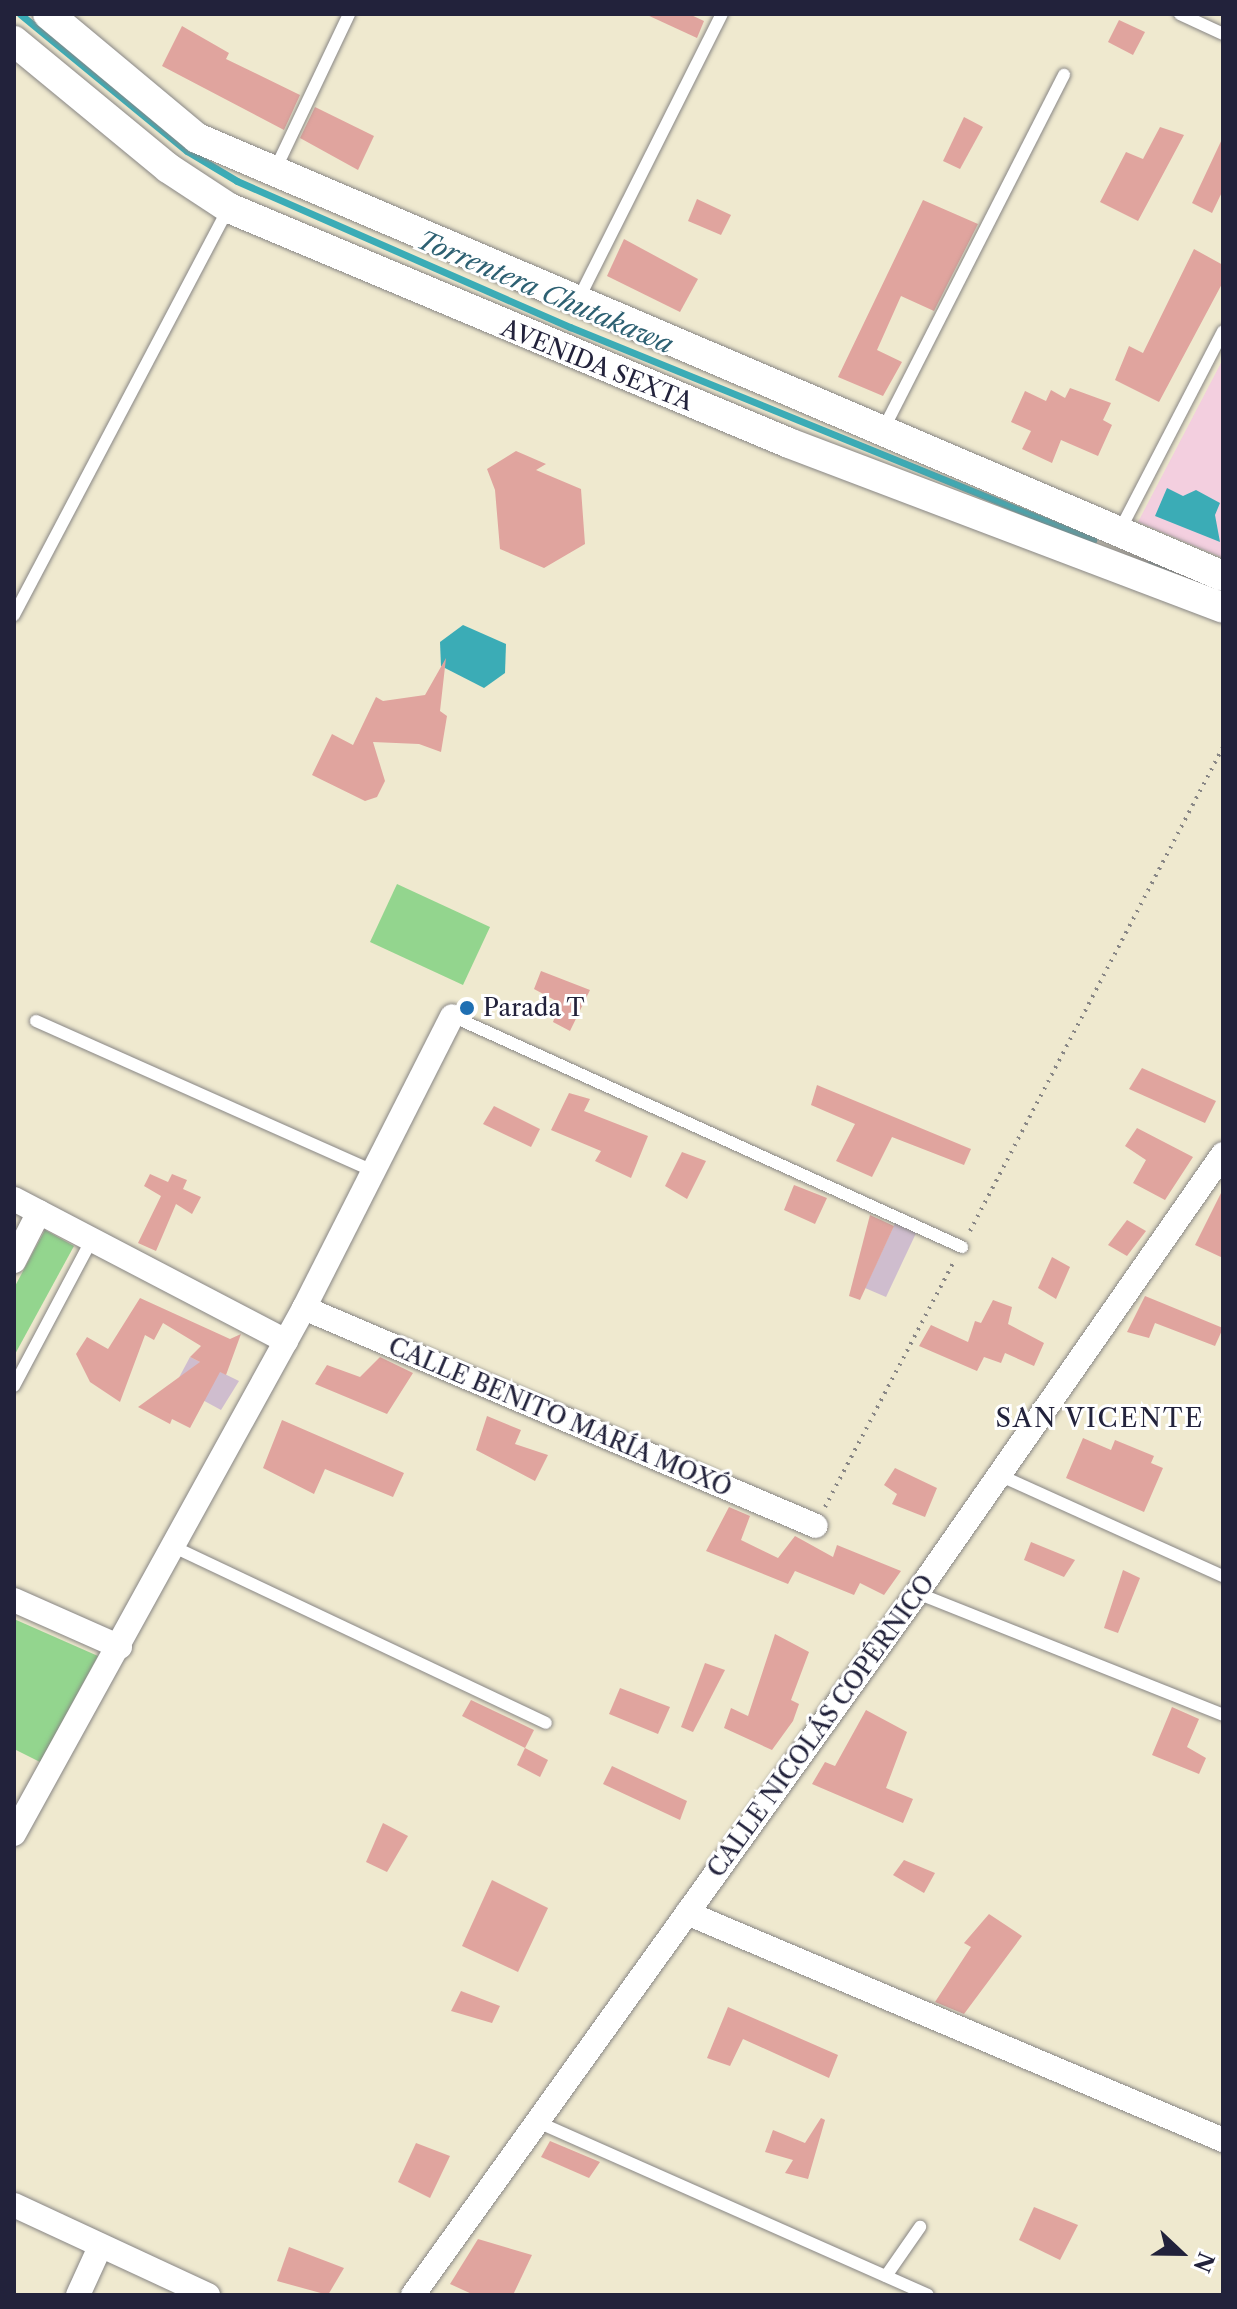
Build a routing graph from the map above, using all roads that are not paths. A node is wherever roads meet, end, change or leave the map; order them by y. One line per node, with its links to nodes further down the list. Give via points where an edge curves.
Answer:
1 (48, 14): 8 (street, AVENIDA SEXTA, via 197,138)
2 (349, 14): 8 (lane)
3 (722, 14): 10 (lane)
4 (1180, 14): 5 (lane)
5 (1223, 34)
6 (14, 41): 9 (street, AVENIDA SEXTA, via 168,168)
7 (1064, 75): 12 (lane)
8 (274, 171): 10 (street, AVENIDA SEXTA)
9 (229, 208): 13 (street, AVENIDA SEXTA, via 774,437); 16 (lane)
10 (577, 303): 12 (street, AVENIDA SEXTA)
11 (1223, 331): 13 (lane)
12 (882, 432): 13 (street, AVENIDA SEXTA)
13 (1110, 549): 14 (street, AVENIDA SEXTA); 15 (street, AVENIDA SEXTA)
14 (1223, 576)
15 (1223, 608)
16 (14, 615)
17 (452, 1016): 20 (street); 24 (lane)
18 (36, 1021): 20 (lane)
19 (1223, 1154): 29 (street, CALLE NICOLÁS COPÉRNICO)
20 (370, 1170): 26 (street)
21 (14, 1199): 22 (street)
22 (39, 1212): 23 (street); 25 (street)
23 (92, 1239): 27 (street); 28 (lane)
24 (962, 1247)
25 (14, 1261)
26 (304, 1308): 27 (street); 30 (street, CALLE BENITO MARÍA MOXÓ)
27 (286, 1341): 31 (street)
28 (14, 1386)
29 (999, 1475): 32 (lane); 33 (street, CALLE NICOLÁS COPÉRNICO)
30 (816, 1526)
31 (176, 1548): 35 (street); 37 (lane)
32 (1223, 1576)
33 (917, 1593): 36 (lane); 39 (street, CALLE NICOLÁS COPÉRNICO)
34 (14, 1600): 35 (street)
35 (120, 1647): 38 (street)
36 (1223, 1715)
37 (546, 1723)
38 (14, 1834)
39 (687, 1913): 40 (street, CALLE NICOLÁS COPÉRNICO); 41 (street)
40 (540, 2123): 45 (lane); 48 (street, CALLE NICOLÁS COPÉRNICO)
41 (1223, 2140)
42 (14, 2205): 44 (street)
43 (920, 2227): 45 (lane)
44 (100, 2247): 46 (street); 47 (street)
45 (886, 2276): 49 (lane)
46 (78, 2295)
47 (208, 2295)
48 (413, 2295)
49 (928, 2295)

